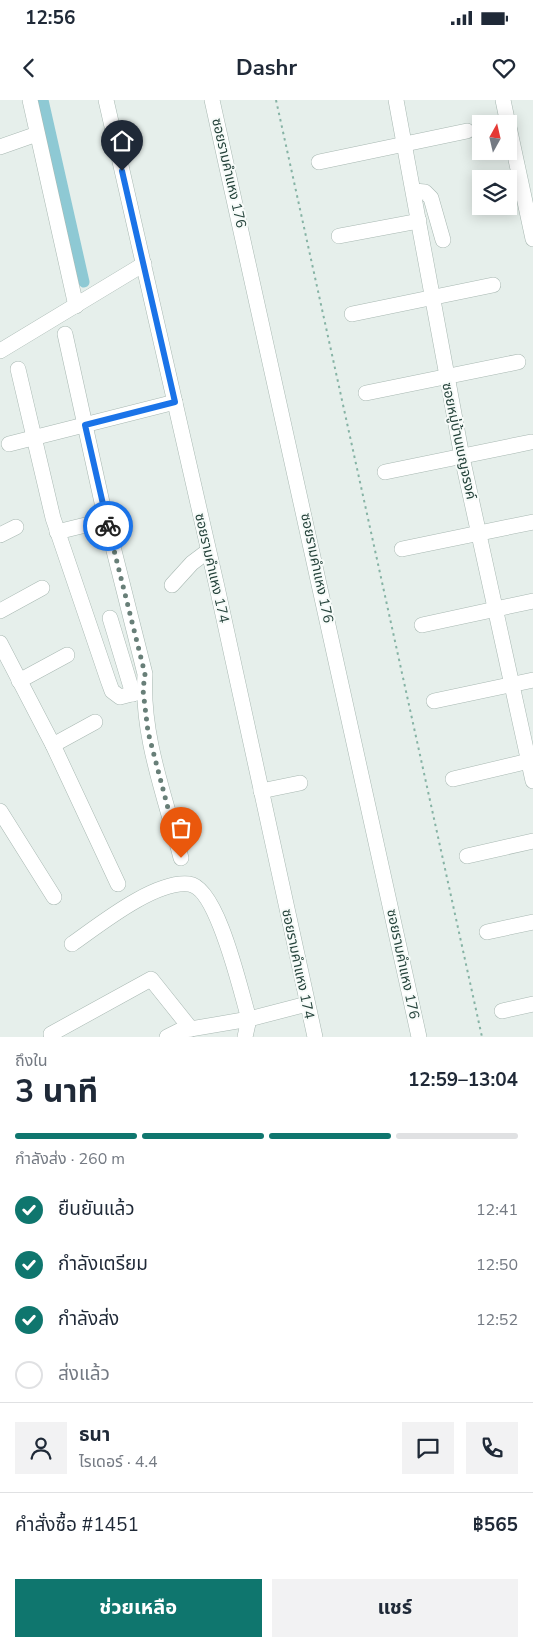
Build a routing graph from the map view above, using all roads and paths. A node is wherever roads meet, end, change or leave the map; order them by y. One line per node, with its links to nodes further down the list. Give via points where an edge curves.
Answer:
1 (30, 100): 9 (street)
2 (106, 100): 19 (street, ซอยรามคำแหง 174)
3 (212, 100): 84 (street, ซอยรามคำแหง 176)
4 (276, 100): 85 (path)
5 (396, 100): 10 (street, ซอยหมู่บ้านเบญจรงค์)
6 (503, 100): 7 (street)
7 (506, 115)
8 (467, 131): 10 (street)
9 (37, 134): 11 (street); 22 (street)
10 (406, 143): 13 (street); 14 (street, ซอยหมู่บ้านเบญจรงค์)
11 (0, 146)
12 (516, 160): 17 (street)
13 (319, 162)
14 (414, 192): 15 (street, ซอยหมู่บ้านเบญจรงค์); 18 (street, via 424,192 431,198)
15 (419, 221): 16 (street); 21 (street, ซอยหมู่บ้านเบญจรงค์)
16 (339, 236)
17 (533, 239)
18 (442, 240)
19 (144, 264): 22 (street); 30 (street, ซอยรามคำแหง 174)
20 (493, 285): 21 (street)
21 (432, 297): 23 (street); 28 (street, ซอยหมู่บ้านเบญจรงค์)
22 (76, 306): 25 (street)
23 (352, 314)
24 (65, 334): 31 (street)
25 (0, 352)
26 (518, 362): 28 (street)
27 (18, 369): 32 (street)
28 (446, 376): 29 (street); 35 (street, ซอยหมู่บ้านเบญจรงค์)
29 (366, 394)
30 (175, 402): 31 (street); 44 (street, ซอยรามคำแหง 174)
31 (85, 425): 32 (street); 37 (street)
32 (34, 437): 34 (street); 40 (street)
33 (531, 442): 35 (street)
34 (9, 444)
35 (462, 457): 36 (street); 41 (street, ซอยหมู่บ้านเบญจรงค์)
36 (385, 472)
37 (106, 520): 40 (street); 57 (street, via 145,674)
38 (533, 522): 41 (street)
39 (16, 527): 42 (street)
40 (57, 532): 57 (street, via 112,691 120,697)
41 (479, 533): 43 (street); 48 (street, ซอยหมู่บ้านเบญจรงค์)
42 (0, 535)
43 (402, 549)
44 (208, 551): 45 (street); 65 (street, ซอยรามคำแหง 174)
45 (172, 585)
46 (42, 588): 49 (street)
47 (533, 601): 48 (street)
48 (496, 609): 51 (street); 56 (street, ซอยหมู่บ้านเบญจรงค์)
49 (0, 611)
50 (110, 618): 57 (street)
51 (422, 625)
52 (0, 643): 55 (street)
53 (68, 655): 55 (street)
54 (533, 680): 56 (street)
55 (19, 681): 60 (street)
56 (513, 684): 58 (street); 61 (street, ซอยหมู่บ้านเบญจรงค์)
57 (138, 692): 69 (street)
58 (434, 701)
59 (95, 722): 60 (street)
60 (53, 745): 70 (street)
61 (531, 760): 62 (street); 63 (street, ซอยหมู่บ้านเบญจรงค์)
62 (454, 779)
63 (533, 781)
64 (300, 783): 65 (street)
65 (261, 791): 75 (street, ซอยรามคำแหง 174)
66 (0, 811): 71 (street)
67 (533, 841): 68 (street)
68 (467, 856)
69 (181, 858)
70 (118, 884)
71 (54, 896)
72 (533, 922): 73 (street)
73 (488, 932)
74 (72, 944): 78 (street, via 137,899 178,884 190,884 198,888 210,903 222,927)
75 (307, 1004): 78 (street); 83 (street, ซอยรามคำแหง 174)
76 (533, 1004): 77 (street)
77 (502, 1011)
78 (249, 1019): 79 (street); 82 (street)
79 (191, 1029): 80 (street, via 151,979 51,1034); 81 (street)
80 (52, 1037)
81 (167, 1037)
82 (245, 1037)
83 (315, 1037)
84 (419, 1037)
85 (482, 1037)

